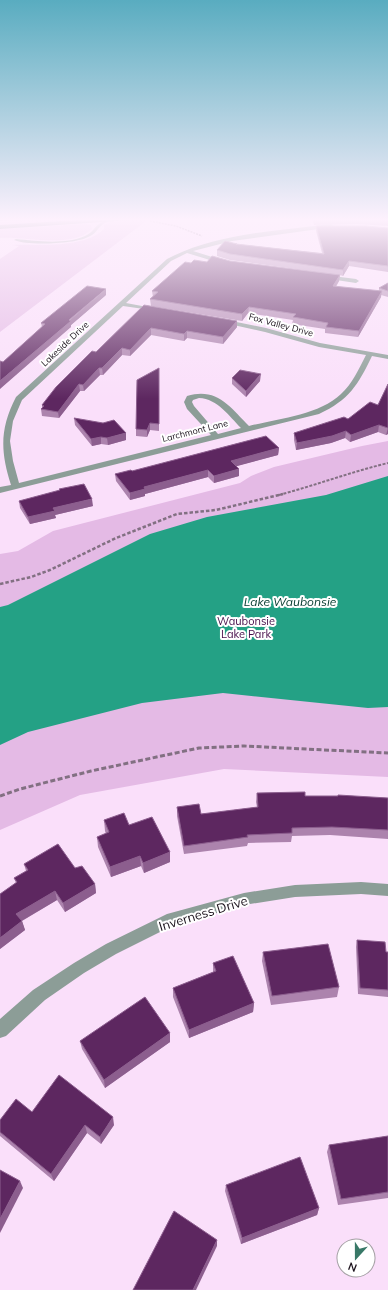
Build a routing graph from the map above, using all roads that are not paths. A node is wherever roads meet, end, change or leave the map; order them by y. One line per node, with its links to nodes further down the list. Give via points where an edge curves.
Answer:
1 (150, 278): 4 (street, Lakeside Drive)
2 (334, 278): 3 (street)
3 (356, 281)
4 (121, 304): 5 (street); 11 (street, Lakeside Drive, via 19,399 7,416 2,443)
5 (162, 311)
6 (215, 320): 7 (street, Fox Valley Drive, via 254,326 319,345)
7 (370, 354): 8 (street, Fox Valley Drive); 9 (street, Larchmont Lane, via 351,389 334,404 310,413)
8 (388, 357)
9 (246, 429): 10 (street, Larchmont Lane); 10 (street, via 214,398 204,395 190,398 190,407)
10 (216, 436): 11 (street, Larchmont Lane)
11 (16, 486): 12 (street, Larchmont Lane)
12 (0, 490)
13 (388, 890): 14 (street, Inverness Drive, via 361,888 295,891 244,899 167,920 79,968 39,995)
14 (0, 1030)

